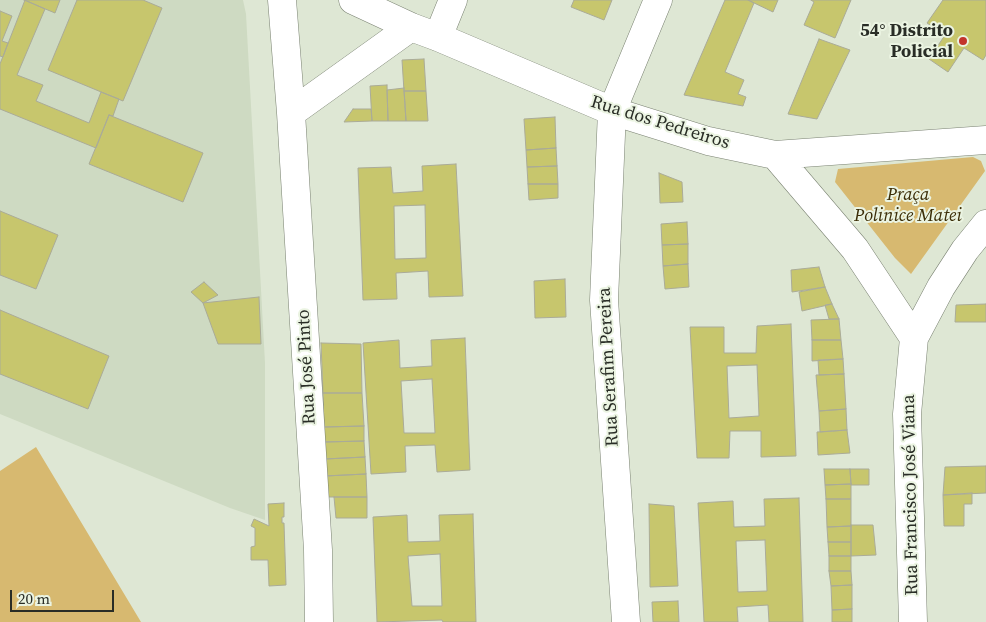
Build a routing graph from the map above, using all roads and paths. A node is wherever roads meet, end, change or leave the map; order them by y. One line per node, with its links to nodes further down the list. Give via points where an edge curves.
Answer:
1 (282, 0): 8 (street, Rua José Pinto)
2 (353, 0): 5 (street, Rua dos Pedreiros)
3 (453, 0): 6 (street)
4 (658, 0): 7 (street)
5 (411, 27): 6 (street, Rua dos Pedreiros); 8 (street)
6 (438, 37): 7 (street, Rua dos Pedreiros)
7 (612, 111): 10 (street, Rua dos Pedreiros, via 708,141); 14 (street, Rua Serafim Pereira, via 604,300)
8 (291, 113): 13 (street, Rua José Pinto)
9 (986, 140): 10 (street, Rua dos Pedreiros)
10 (775, 155): 12 (street, via 855,249)
11 (986, 224): 12 (street, Rua Francisco José Viana, via 965,250)
12 (914, 338): 15 (street, Rua Francisco José Viana, via 907,414)
13 (320, 622)
14 (626, 622)
15 (913, 622)

